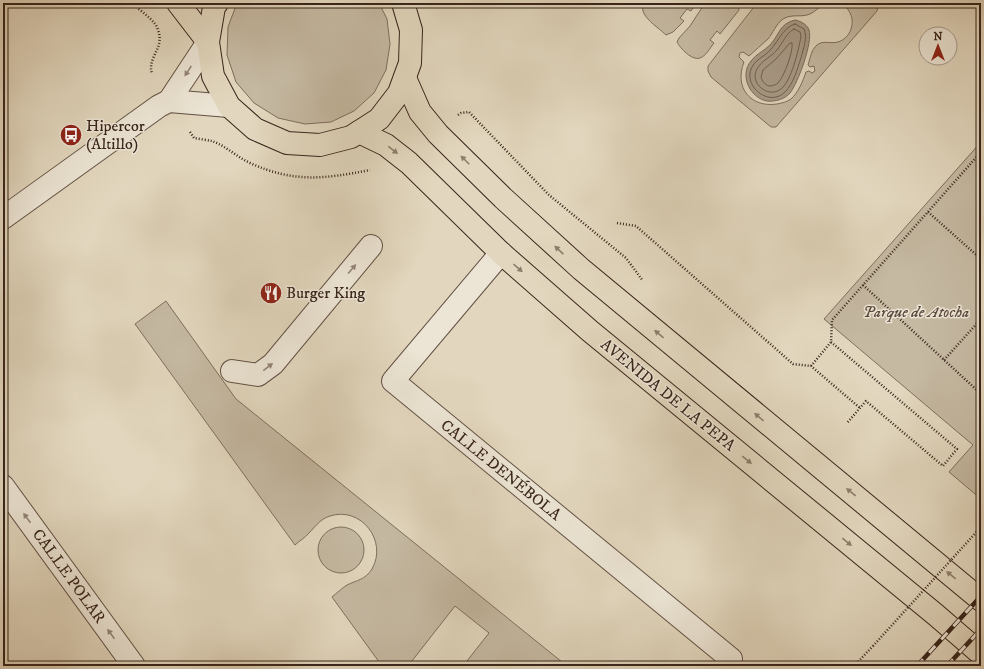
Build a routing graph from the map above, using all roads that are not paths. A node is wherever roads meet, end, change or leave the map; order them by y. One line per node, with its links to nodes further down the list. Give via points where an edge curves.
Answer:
1 (178, 3): 4 (main road)
2 (217, 3): 4 (main road)
3 (403, 3): 5 (main road, via 411,30 410,63)
4 (208, 42): 6 (street, one-way to 6); 7 (main road, via 213,76)
5 (405, 78): 8 (main road, via 399,93 379,119); 14 (main road, one-way to 5, via 580,270 438,134 420,112)
6 (169, 101): 7 (street); 9 (street)
7 (229, 106): 8 (main road, via 255,129 287,143 320,145)
8 (359, 132): 11 (main road, AVENIDA DE LA PEPA, one-way to 11, via 386,145 409,163)
9 (3, 218)
10 (371, 246): 12 (street, one-way to 10, via 258,375 273,364)
11 (501, 253): 15 (main road, AVENIDA DE LA PEPA, one-way to 15, via 590,331); 17 (street, CALLE DENÉBOLA, via 393,381 731,659)
12 (232, 372)
13 (3, 486): 16 (street, CALLE POLAR, one-way to 13)
14 (981, 600)
15 (981, 654)
16 (134, 666)
17 (725, 666)

